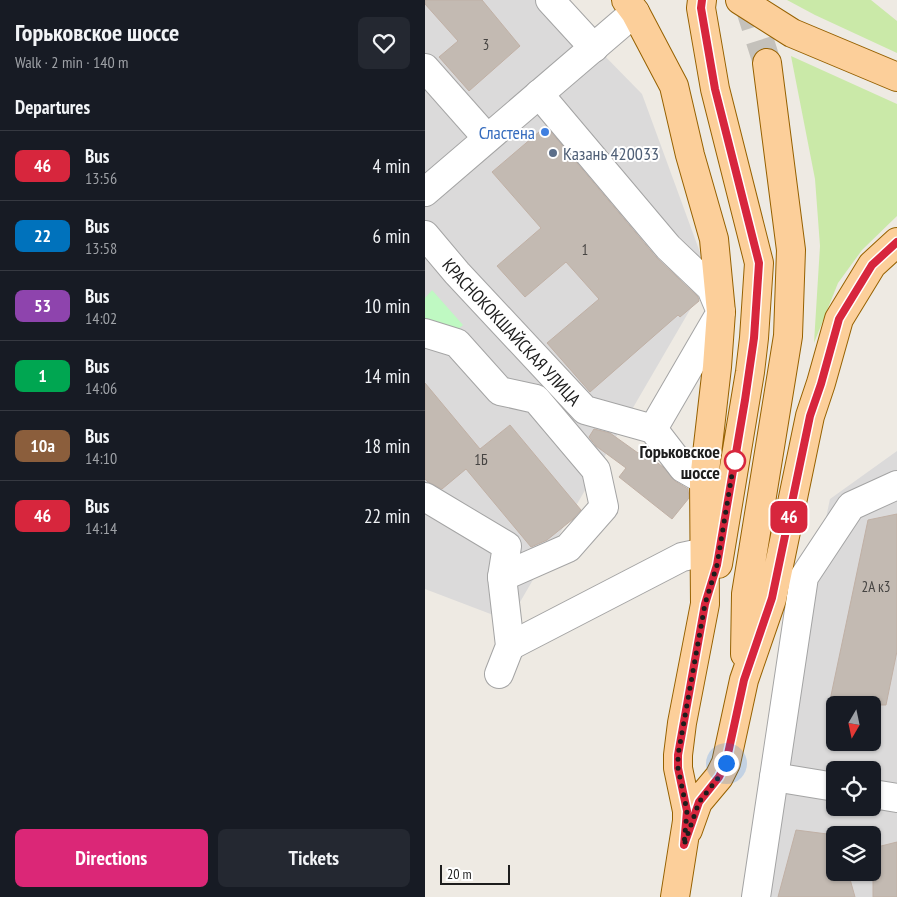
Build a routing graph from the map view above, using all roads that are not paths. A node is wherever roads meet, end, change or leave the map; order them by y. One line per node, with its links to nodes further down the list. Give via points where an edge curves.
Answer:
1 (550, 0): 5 (street)
2 (702, 0): 22 (main road, via 715,89 759,263 749,380 717,565)
3 (740, 0): 8 (main road, via 793,33)
4 (631, 6): 5 (street); 14 (main road, via 674,86 714,239)
5 (594, 48): 9 (street)
6 (767, 64): 25 (main road, via 791,250 789,326 746,594)
7 (425, 68): 10 (street)
8 (897, 77)
9 (539, 94): 10 (street); 14 (street, via 668,247 711,288)
10 (487, 138): 11 (street)
11 (425, 192)
12 (425, 235): 16 (street, КРАСНОКОКШАЙСКАЯ УЛИЦА, via 585,410)
13 (897, 242): 25 (main road, via 872,265 839,319 810,416 772,598)
14 (721, 312): 16 (street); 17 (main road)
15 (425, 333): 21 (street, via 457,343 500,391 536,399 596,470 604,507 567,548)
16 (653, 430): 17 (street, via 683,468)
17 (704, 480): 20 (main road)
18 (897, 485): 26 (street, via 851,506 804,577)
19 (425, 497): 21 (street, via 507,546)
20 (705, 552): 22 (main road); 23 (street, via 682,557)
21 (502, 577): 23 (street)
22 (705, 604): 30 (main road, via 678,755 687,811)
23 (510, 646): 24 (street)
24 (499, 674)
25 (744, 680): 30 (main road, via 726,763 699,802)
26 (774, 777): 27 (street); 32 (street)
27 (826, 786)
28 (881, 795): 29 (street)
29 (897, 798)
30 (684, 845): 31 (main road)
31 (675, 897)
32 (756, 897)

